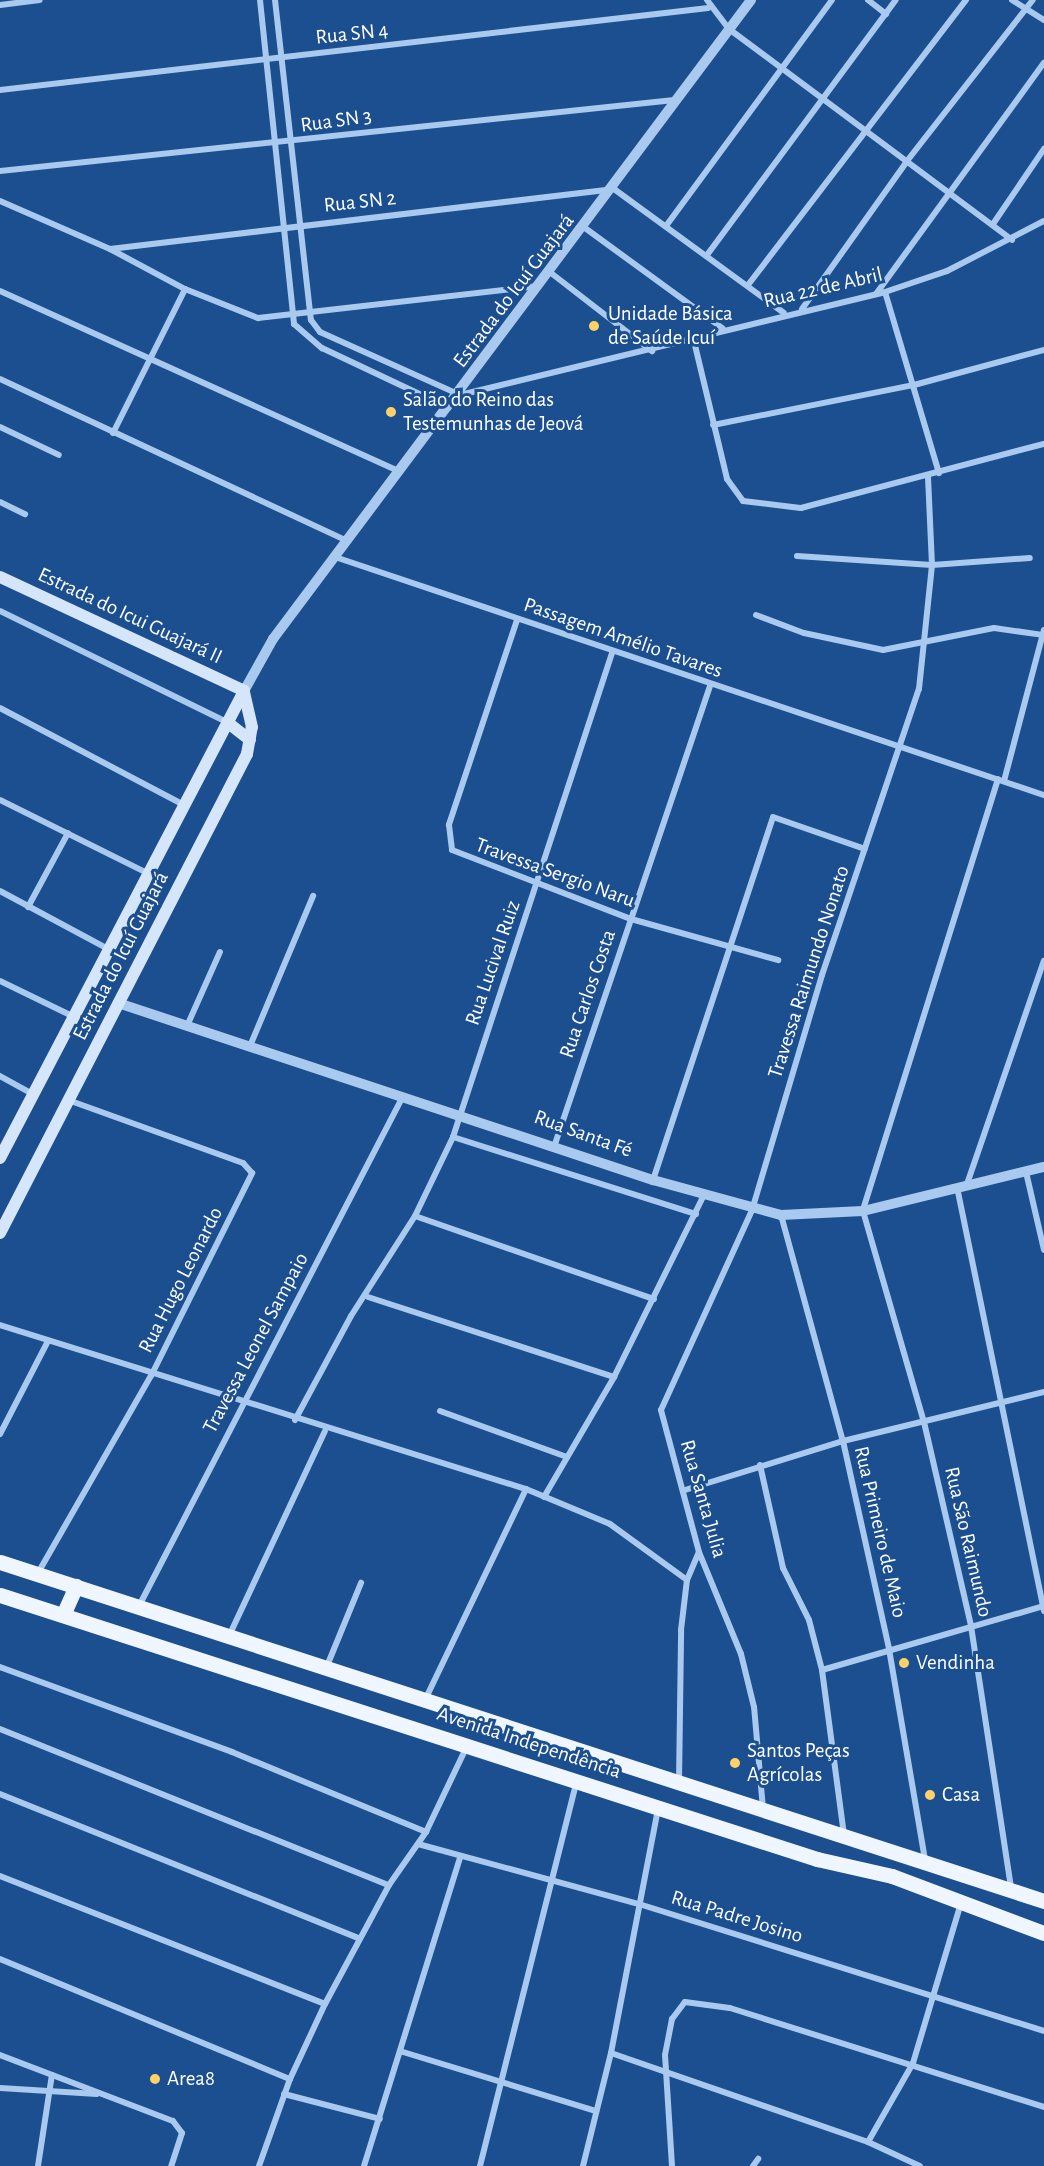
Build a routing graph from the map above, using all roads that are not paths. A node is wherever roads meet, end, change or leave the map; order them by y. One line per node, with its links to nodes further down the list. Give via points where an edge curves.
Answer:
1 (40, 0): 12 (street)
2 (260, 0): 19 (street)
3 (275, 0): 18 (street)
4 (707, 0): 13 (street)
5 (750, 0): 17 (street, Estrada do Icuí Guajará)
6 (832, 0): 21 (street)
7 (868, 0): 15 (street)
8 (896, 0): 15 (street)
9 (966, 0): 25 (street)
10 (1012, 0): 14 (street)
11 (1033, 0): 14 (street)
12 (0, 5)
13 (708, 8): 17 (street); 18 (street, Rua SN 4)
14 (1026, 11): 16 (street); 29 (street)
15 (886, 14): 23 (street)
16 (1044, 20)
17 (729, 28): 21 (street); 24 (street, Estrada do Icuí Guajará)
18 (281, 58): 19 (street, Rua SN 4); 26 (street)
19 (266, 60): 22 (street, Rua SN 4); 27 (street)
20 (1044, 63): 32 (street)
21 (783, 68): 23 (street); 37 (street)
22 (0, 90)
23 (824, 98): 25 (street); 42 (street)
24 (675, 100): 26 (street, Rua SN 3); 31 (street, Estrada do Icuí Guajará)
25 (866, 128): 29 (street); 44 (street)
26 (292, 143): 27 (street, Rua SN 3); 36 (street)
27 (275, 145): 30 (street, Rua SN 3); 38 (street)
28 (1044, 149): 35 (street)
29 (907, 161): 32 (street); 51 (street)
30 (0, 171)
31 (614, 189): 36 (street, Rua SN 2); 37 (street); 39 (street, Estrada do Icuí Guajará)
32 (949, 193): 35 (street); 49 (street)
33 (0, 201): 41 (street)
34 (1044, 221): 40 (street, Rua 22 de Abril)
35 (993, 224): 40 (street)
36 (299, 226): 38 (street, Rua SN 2); 50 (street)
37 (666, 226): 42 (street)
38 (283, 228): 41 (street, Rua SN 2); 52 (street)
39 (585, 228): 43 (street, Estrada do Icuí Guajará); 54 (street)
40 (1012, 240): 48 (street, Rua 22 de Abril)
41 (110, 249): 46 (street)
42 (707, 255): 44 (street)
43 (551, 273): 45 (street, Estrada do Icuí Guajará); 57 (street)
44 (748, 285): 53 (street)
45 (542, 286): 50 (street); 61 (street, Estrada do Icuí Guajará)
46 (185, 289): 52 (street, via 258,318); 58 (street)
47 (0, 291): 58 (street)
48 (885, 292): 49 (street, Rua 22 de Abril); 60 (street)
49 (876, 294): 51 (street, Rua 22 de Abril)
50 (308, 309): 52 (street); 61 (street, via 320,332)
51 (802, 309): 53 (street, Rua 22 de Abril)
52 (292, 312): 62 (street, via 308,340)
53 (784, 313): 54 (street, Rua 22 de Abril)
54 (722, 328): 55 (street, Rua 22 de Abril)
55 (693, 337): 57 (street, Rua 22 de Abril); 63 (street)
56 (1044, 350): 60 (street)
57 (652, 351): 61 (street, Rua 22 de Abril)
58 (149, 361): 65 (street); 68 (street)
59 (0, 379): 65 (street)
60 (914, 385): 63 (street); 69 (street)
61 (460, 396): 62 (street, Estrada do Icuí Guajará)
62 (450, 409): 68 (street, Estrada do Icuí Guajará)
63 (713, 425): 70 (street, via 733,494 759,506 801,508)
64 (0, 427): 67 (street)
65 (113, 433): 73 (street)
66 (1044, 444): 69 (street)
67 (59, 455)
68 (401, 472): 73 (street, Estrada do Icuí Guajará)
69 (939, 473): 70 (street)
70 (928, 478): 77 (street, Travessa Raimundo Nonato)
71 (0, 502): 72 (street)
72 (25, 514)
73 (347, 541): 75 (street, Estrada do Icuí Guajará)
74 (796, 556): 77 (street)
75 (335, 557): 81 (street, Passagem Amélio Tavares); 86 (street, Estrada do Icuí Guajará, via 273,639)
76 (1030, 558): 77 (street)
77 (932, 565): 83 (street, Travessa Raimundo Nonato)
78 (0, 577): 86 (main road, Estrada do Icui Guajará II)
79 (0, 611): 88 (street)
80 (756, 615): 83 (street, via 804,633 883,650)
81 (517, 620): 84 (street, Passagem Amélio Tavares); 99 (street, Travessa Sergio Naru, via 447,843 465,857)
82 (1043, 632): 83 (street, via 994,628); 91 (street)
83 (926, 643): 90 (street, Travessa Raimundo Nonato)
84 (612, 653): 85 (street, Passagem Amélio Tavares); 99 (street, Rua Lucival Ruiz)
85 (710, 685): 90 (street, Passagem Amélio Tavares); 103 (street, Rua Carlos Costa)
86 (244, 691): 88 (main road, Estrada do Icuí Guajará); 89 (main road)
87 (0, 708): 94 (street)
88 (227, 722): 89 (main road); 94 (main road, Estrada do Icuí Guajará)
89 (250, 740): 110 (main road, Estrada do Icuí Guajará)
90 (901, 745): 91 (street, Passagem Amélio Tavares); 97 (street, Travessa Raimundo Nonato)
91 (1001, 780): 92 (street, Passagem Amélio Tavares); 128 (street)
92 (1044, 795)
93 (2, 801): 95 (street); 96 (street)
94 (184, 805): 98 (main road, Estrada do Icuí Guajará)
95 (0, 810)
96 (68, 833): 98 (street); 102 (street)
97 (865, 849): 104 (street, via 773,817); 127 (street, Travessa Raimundo Nonato)
98 (147, 873): 105 (main road, Estrada do Icuí Guajará)
99 (537, 885): 103 (street, Travessa Sergio Naru); 118 (street, Rua Lucival Ruiz)
100 (0, 891): 102 (street)
101 (313, 896): 113 (street)
102 (28, 907): 105 (street)
103 (631, 919): 104 (street, Travessa Sergio Naru); 120 (street, Rua Carlos Costa)
104 (726, 947): 107 (street, Travessa Sergio Naru); 124 (street)
105 (108, 950): 111 (main road, Estrada do Icuí Guajará)
106 (220, 952): 112 (street)
107 (778, 960)
108 (1044, 961): 125 (street)
109 (0, 981): 111 (street)
110 (118, 1003): 112 (street, Rua Santa Fé); 117 (main road, Estrada do Icuí Guajará)
111 (74, 1018): 115 (main road, Estrada do Icuí Guajará)
112 (187, 1026): 113 (street, Rua Santa Fé)
113 (250, 1046): 116 (street, Rua Santa Fé)
114 (0, 1076): 115 (street)
115 (34, 1094): 121 (main road, Estrada do Icuí Guajará)
116 (404, 1094): 118 (street, Rua Santa Fé); 142 (street, Travessa Leonel Sampaio)
117 (68, 1101): 132 (main road, Estrada do Icuí Guajará); 138 (street, Rua Hugo Leonardo, via 243,1163 252,1173)
118 (460, 1112): 119 (street, Rua Lucival Ruiz); 120 (street, Rua Santa Fé)
119 (453, 1137): 129 (street); 131 (street, Rua Lucival Ruiz)
120 (555, 1144): 124 (street, Rua Santa Fé)
121 (0, 1158)
122 (1044, 1167): 123 (street, Rua Santa Fé)
123 (1026, 1172): 125 (street, Rua Santa Fé); 133 (street)
124 (653, 1180): 126 (street, Rua Santa Fé)
125 (962, 1186): 128 (street, Rua Santa Fé); 141 (street)
126 (704, 1195): 127 (street, Rua Santa Fé); 129 (street)
127 (752, 1210): 130 (street, Rua Santa Fé); 152 (street, Rua Santa Julia, via 661,1410)
128 (862, 1211): 130 (street, Rua Santa Fé); 145 (street, Rua São Raimundo)
129 (696, 1214): 135 (street)
130 (781, 1215): 148 (street, Rua Primeiro de Maio)
131 (415, 1216): 134 (street, Rua Lucival Ruiz); 135 (street)
132 (0, 1233)
133 (1044, 1250)
134 (368, 1297): 139 (street); 144 (street, Rua Lucival Ruiz, via 351,1316)
135 (654, 1299): 139 (street)
136 (0, 1325): 137 (street)
137 (48, 1341): 138 (street); 147 (street)
138 (151, 1376): 142 (street); 156 (street, Rua Hugo Leonardo)
139 (614, 1377): 149 (street)
140 (1044, 1392): 141 (street)
141 (999, 1401): 145 (street); 162 (street)
142 (243, 1402): 144 (street); 161 (street, Travessa Leonel Sampaio)
143 (440, 1411): 149 (street)
144 (295, 1420): 146 (street)
145 (924, 1422): 148 (street); 164 (street, Rua São Raimundo)
146 (326, 1431): 151 (street); 165 (street)
147 (0, 1434)
148 (843, 1442): 150 (street); 166 (street, Rua Primeiro de Maio)
149 (567, 1457): 153 (street)
150 (760, 1465): 152 (street); 169 (street, via 783,1568 808,1620)
151 (526, 1489): 153 (street); 170 (street)
152 (685, 1490): 154 (street, Rua Santa Julia)
153 (544, 1497): 157 (street, via 610,1524)
154 (699, 1552): 157 (street); 177 (street, Rua Santa Julia, via 741,1654 754,1707)
155 (0, 1562): 156 (main road, Avenida Independência)
156 (37, 1574): 159 (main road, Avenida Independência)
157 (687, 1580): 174 (street)
158 (361, 1583): 168 (street)
159 (76, 1586): 161 (main road, Avenida Independência); 163 (main road)
160 (0, 1595): 163 (main road, Avenida Independência)
161 (139, 1607): 165 (main road, Avenida Independência)
162 (1044, 1608): 164 (street)
163 (63, 1615): 172 (main road, Avenida Independência)
164 (971, 1628): 166 (street); 186 (street, Rua São Raimundo)
165 (229, 1636): 168 (main road, Avenida Independência)
166 (889, 1649): 169 (street); 182 (street, Rua Primeiro de Maio)
167 (0, 1667): 178 (street, via 232,1752)
168 (327, 1668): 170 (main road, Avenida Independência)
169 (822, 1670): 179 (street)
170 (425, 1700): 174 (main road, Avenida Independência)
171 (0, 1729): 185 (street)
172 (468, 1745): 173 (main road, Avenida Independência); 178 (street)
173 (578, 1781): 176 (main road, Avenida Independência); 184 (street)
174 (679, 1783): 177 (main road, Avenida Independência)
175 (0, 1794): 191 (street)
176 (658, 1806): 188 (street); 189 (main road, Avenida Independência, via 817,1859 892,1876)
177 (763, 1810): 179 (main road, Avenida Independência)
178 (426, 1832): 180 (street)
179 (845, 1837): 182 (main road, Avenida Independência)
180 (418, 1844): 181 (street, Rua Padre Josino); 185 (street)
181 (460, 1857): 184 (street, Rua Padre Josino); 196 (street)
182 (925, 1860): 186 (main road, Avenida Independência)
183 (0, 1876): 194 (street)
184 (552, 1880): 188 (street, Rua Padre Josino); 203 (street)
185 (389, 1885): 191 (street)
186 (1011, 1888): 187 (main road, Avenida Independência)
187 (1044, 1900)
188 (639, 1904): 193 (street, Rua Padre Josino); 197 (street)
189 (960, 1906): 190 (main road, Avenida Independência); 193 (street)
190 (1044, 1933)
191 (359, 1938): 194 (street)
192 (0, 1959): 202 (street)
193 (934, 1996): 195 (street, Rua Padre Josino); 199 (street)
194 (325, 2004): 202 (street)
195 (1044, 2031)
196 (403, 2052): 203 (street); 210 (street)
197 (611, 2053): 201 (street); 209 (street)
198 (0, 2055): 200 (street)
199 (913, 2063): 201 (street, via 696,2001 678,2007 672,2019); 208 (street); 211 (street)
200 (52, 2075): 205 (street); 206 (street)
201 (668, 2076): 211 (street); 219 (street)
202 (290, 2079): 207 (street)
203 (501, 2082): 209 (street); 217 (street)
204 (0, 2088): 205 (street)
205 (48, 2094): 206 (street); 213 (street)
206 (101, 2094): 214 (street, via 178,2126 182,2139)
207 (284, 2094): 210 (street); 215 (street)
208 (1044, 2107)
209 (596, 2111): 218 (street)
210 (380, 2119): 216 (street)
211 (868, 2142): 221 (street)
212 (758, 2159): 220 (street)
213 (38, 2166)
214 (171, 2166)
215 (259, 2166)
216 (364, 2166)
217 (480, 2166)
218 (583, 2166)
219 (672, 2166)
220 (753, 2166)
221 (920, 2166)

